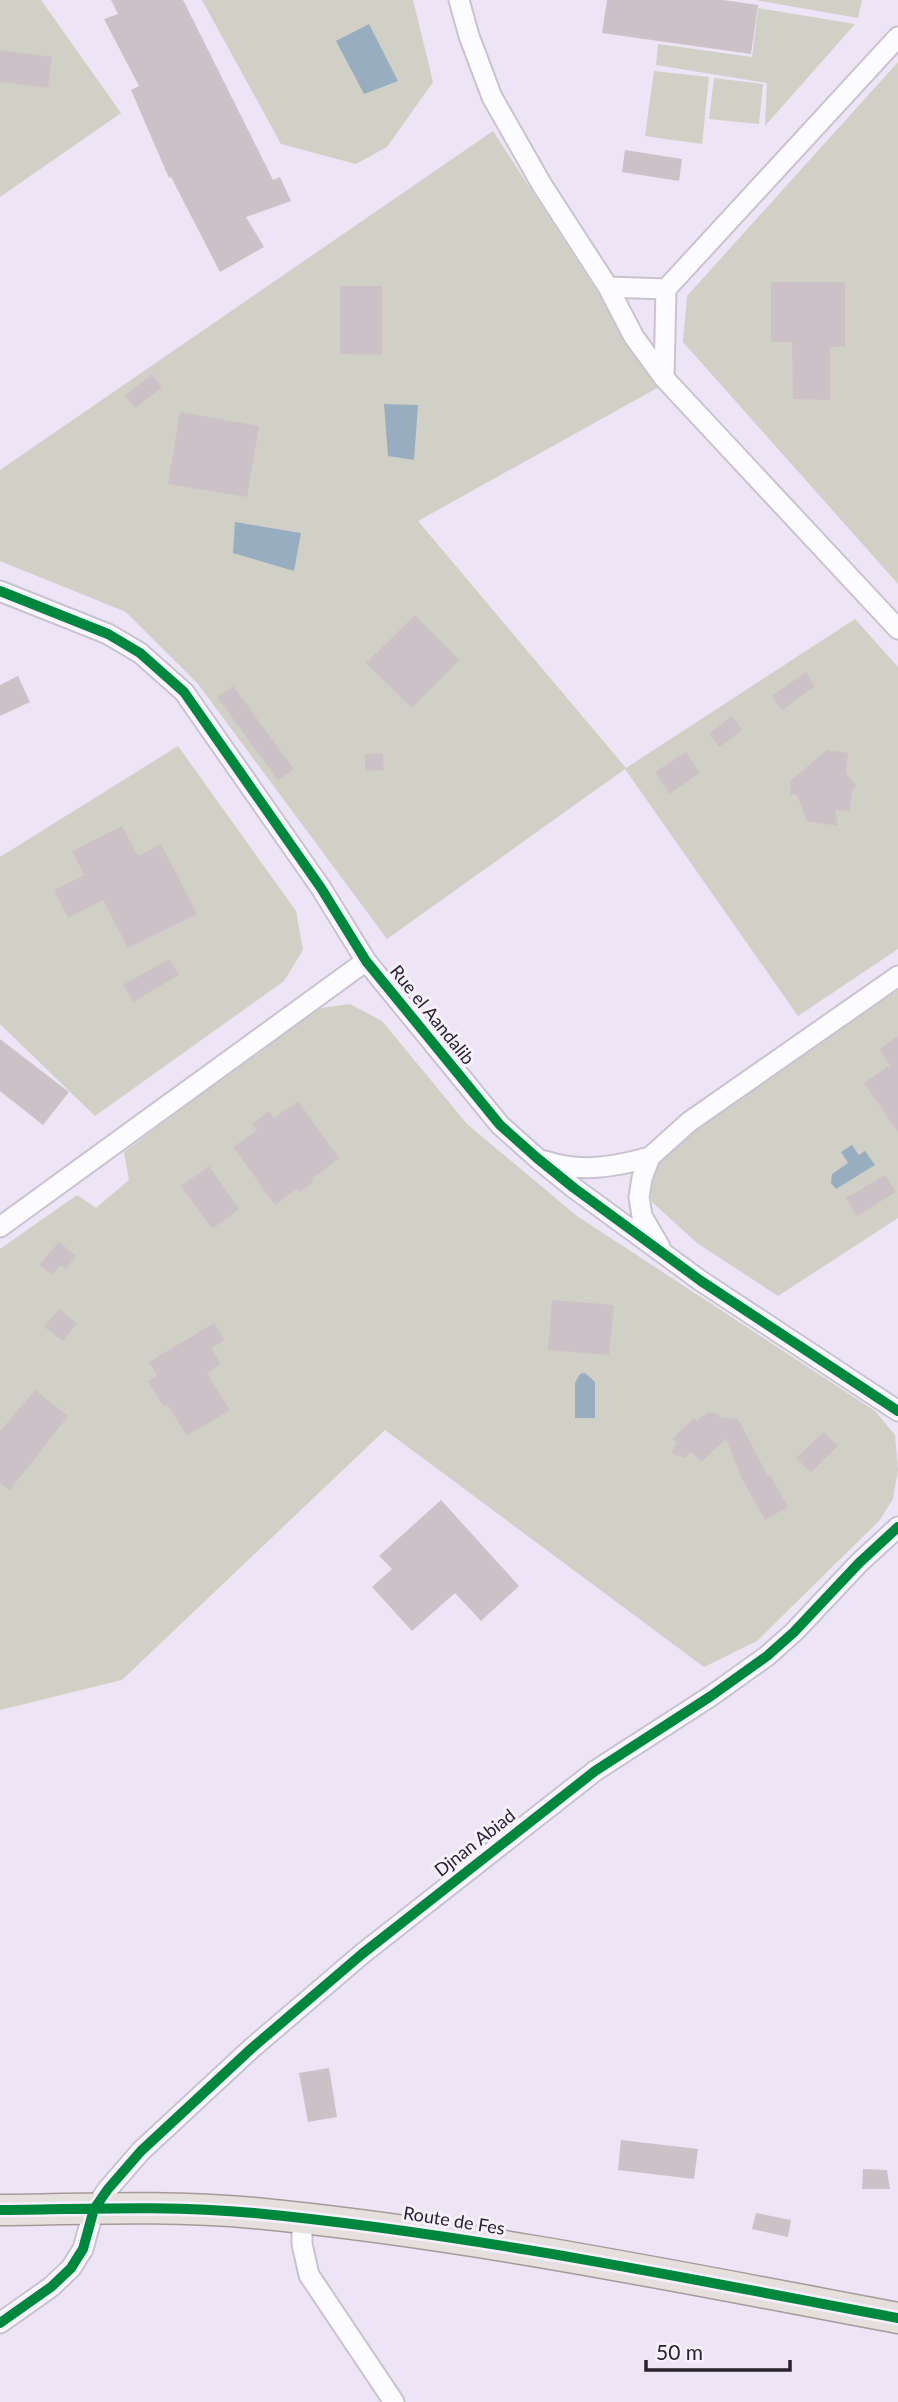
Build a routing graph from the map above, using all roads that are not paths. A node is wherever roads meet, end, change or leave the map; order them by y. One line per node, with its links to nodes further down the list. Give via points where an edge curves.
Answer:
1 (459, 0): 3 (street, via 492,97)
2 (898, 37): 4 (street)
3 (608, 287): 4 (street); 5 (street, via 634,337)
4 (666, 289): 5 (street)
5 (664, 378): 7 (street)
6 (0, 592): 8 (street, Rue el Aandalib, via 108,634 140,653 184,692 321,888)
7 (898, 629)
8 (366, 961): 11 (street, Rue el Aandalib, via 500,1125); 12 (street)
9 (898, 976): 10 (street, via 689,1122)
10 (650, 1157): 11 (street, via 587,1168 561,1167); 13 (street, via 639,1197 642,1216)
11 (537, 1158): 13 (street, Rue el Aandalib)
12 (0, 1227)
13 (665, 1254): 14 (street, Rue el Aandalib)
14 (898, 1411)
15 (898, 1527): 16 (street, Djnan Abiad, via 767,1656 595,1771 362,1954 141,2151)
16 (94, 2209): 17 (main road, Route de Fes); 18 (main road, Route de Fes); 20 (street, via 83,2249 71,2269)
17 (0, 2210)
18 (302, 2218): 19 (main road, Route de Fes, via 582,2259); 21 (street, via 309,2275)
19 (898, 2318)
20 (0, 2323)
21 (394, 2402)

